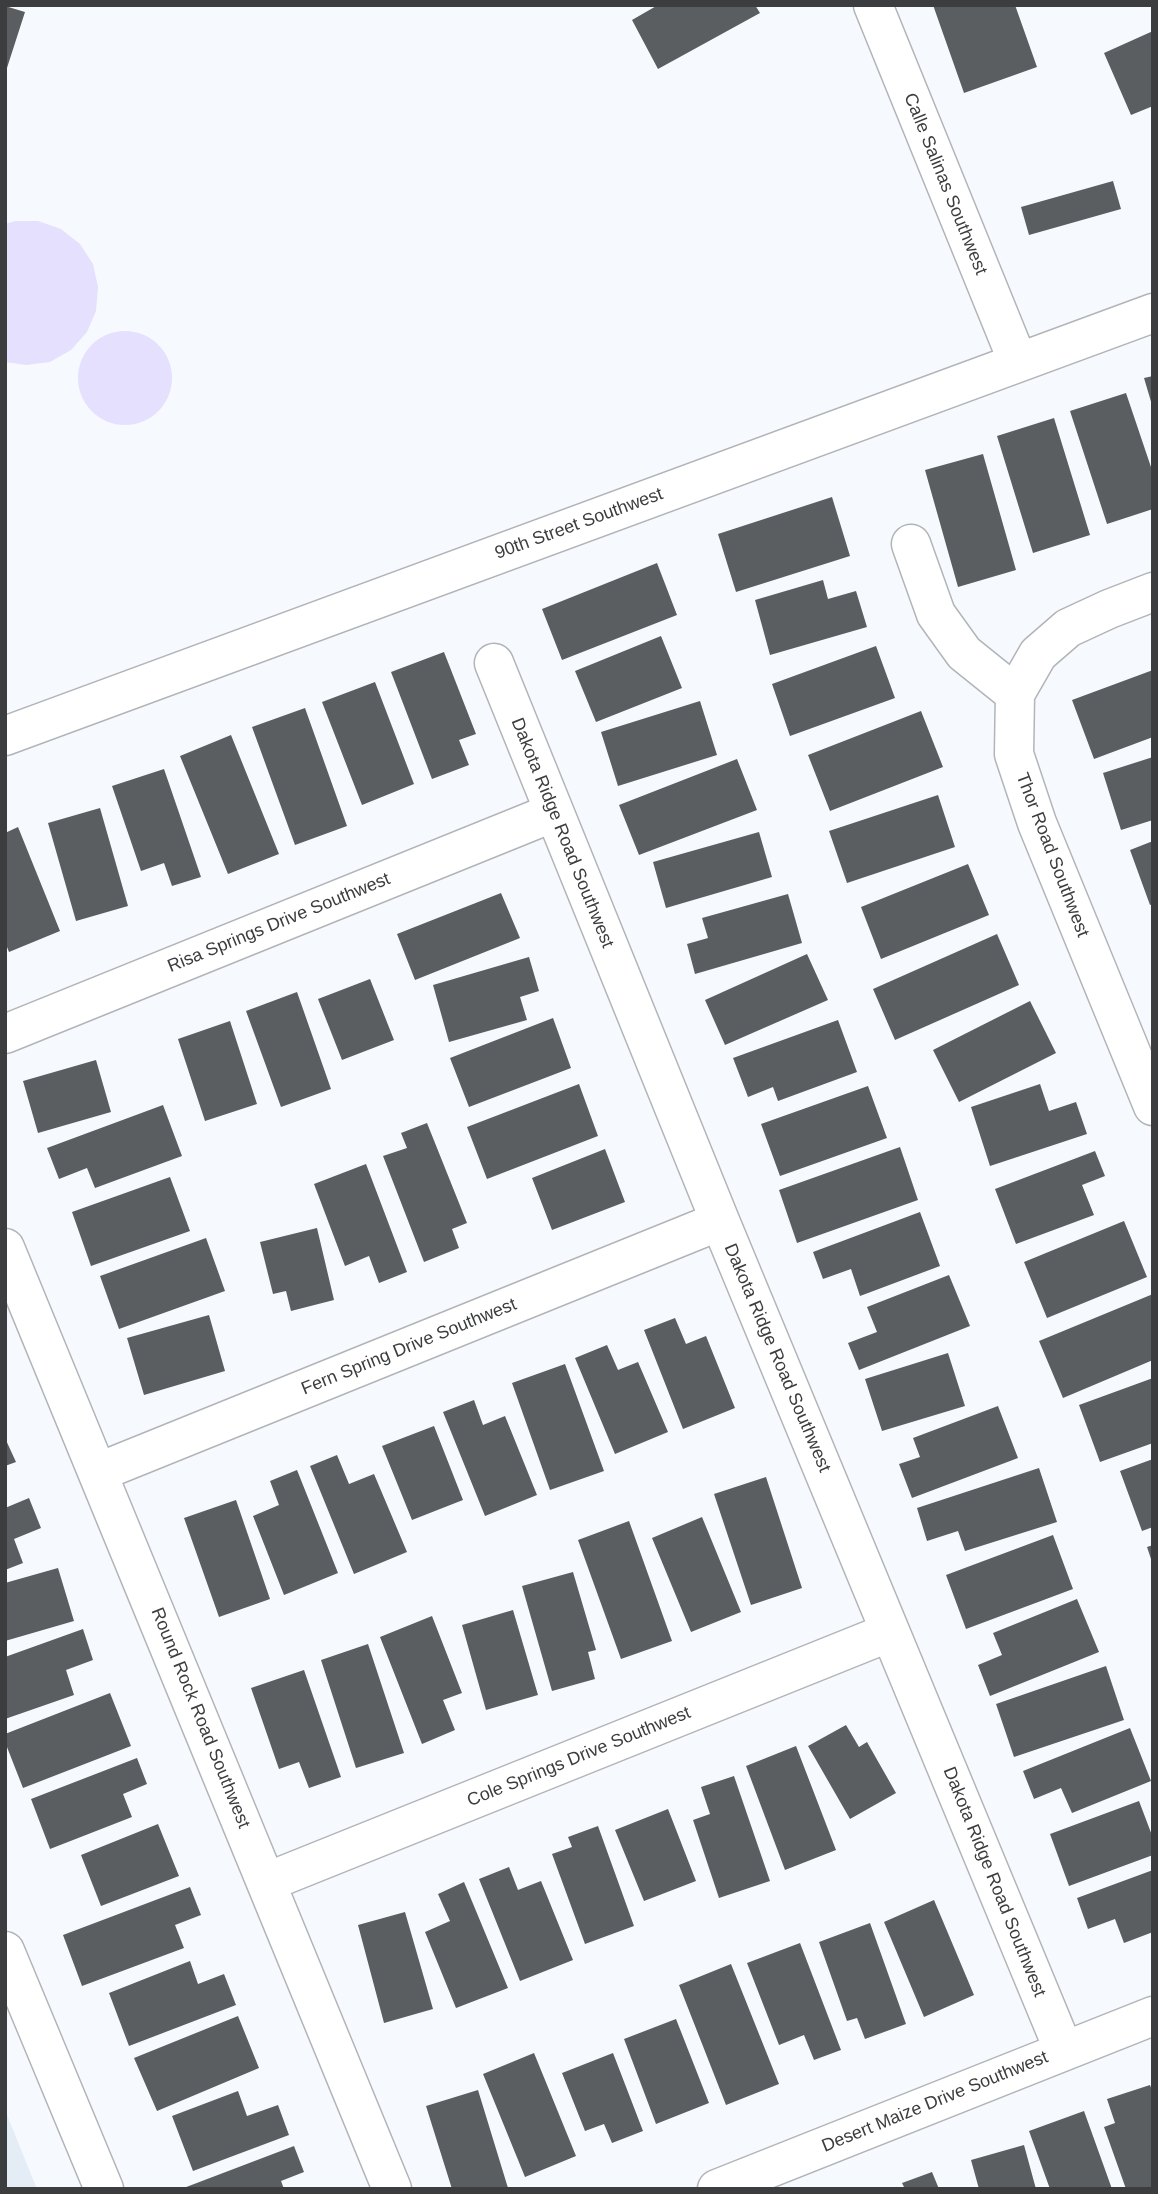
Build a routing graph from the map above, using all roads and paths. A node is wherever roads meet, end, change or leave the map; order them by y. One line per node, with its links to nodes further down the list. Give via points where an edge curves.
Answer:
1 (873, 5): 3 (street, Calle Salinas Southwest)
2 (1153, 313): 3 (street, 90th Street Southwest)
3 (1018, 362): 8 (street, 90th Street Southwest)
4 (911, 544): 7 (street, via 936,614 964,653)
5 (1153, 592): 7 (street, via 1068,628 1038,654)
6 (494, 663): 9 (street, Dakota Ridge Road Southwest)
7 (1015, 694): 11 (street, Thor Road Southwest, via 1014,754 1037,823)
8 (5, 736)
9 (552, 813): 10 (street, Risa Springs Drive Southwest); 12 (street, Dakota Ridge Road Southwest)
10 (5, 1034)
11 (1153, 1106)
12 (720, 1221): 15 (street, Fern Spring Drive Southwest); 16 (street, Dakota Ridge Road Southwest)
13 (5, 1248): 14 (street, Round Rock Road Southwest)
14 (15, 1297): 15 (street, Round Rock Road Southwest)
15 (99, 1472): 17 (street, Round Rock Road Southwest)
16 (891, 1632): 17 (street, Cole Springs Drive Southwest); 20 (street, Dakota Ridge Road Southwest)
17 (267, 1882): 23 (street, Round Rock Road Southwest)
18 (5, 1951): 22 (street)
19 (1153, 2016): 20 (street, Desert Maize Drive Southwest)
20 (1064, 2051): 21 (street, Desert Maize Drive Southwest)
21 (741, 2184)
22 (104, 2189)
23 (392, 2189)

